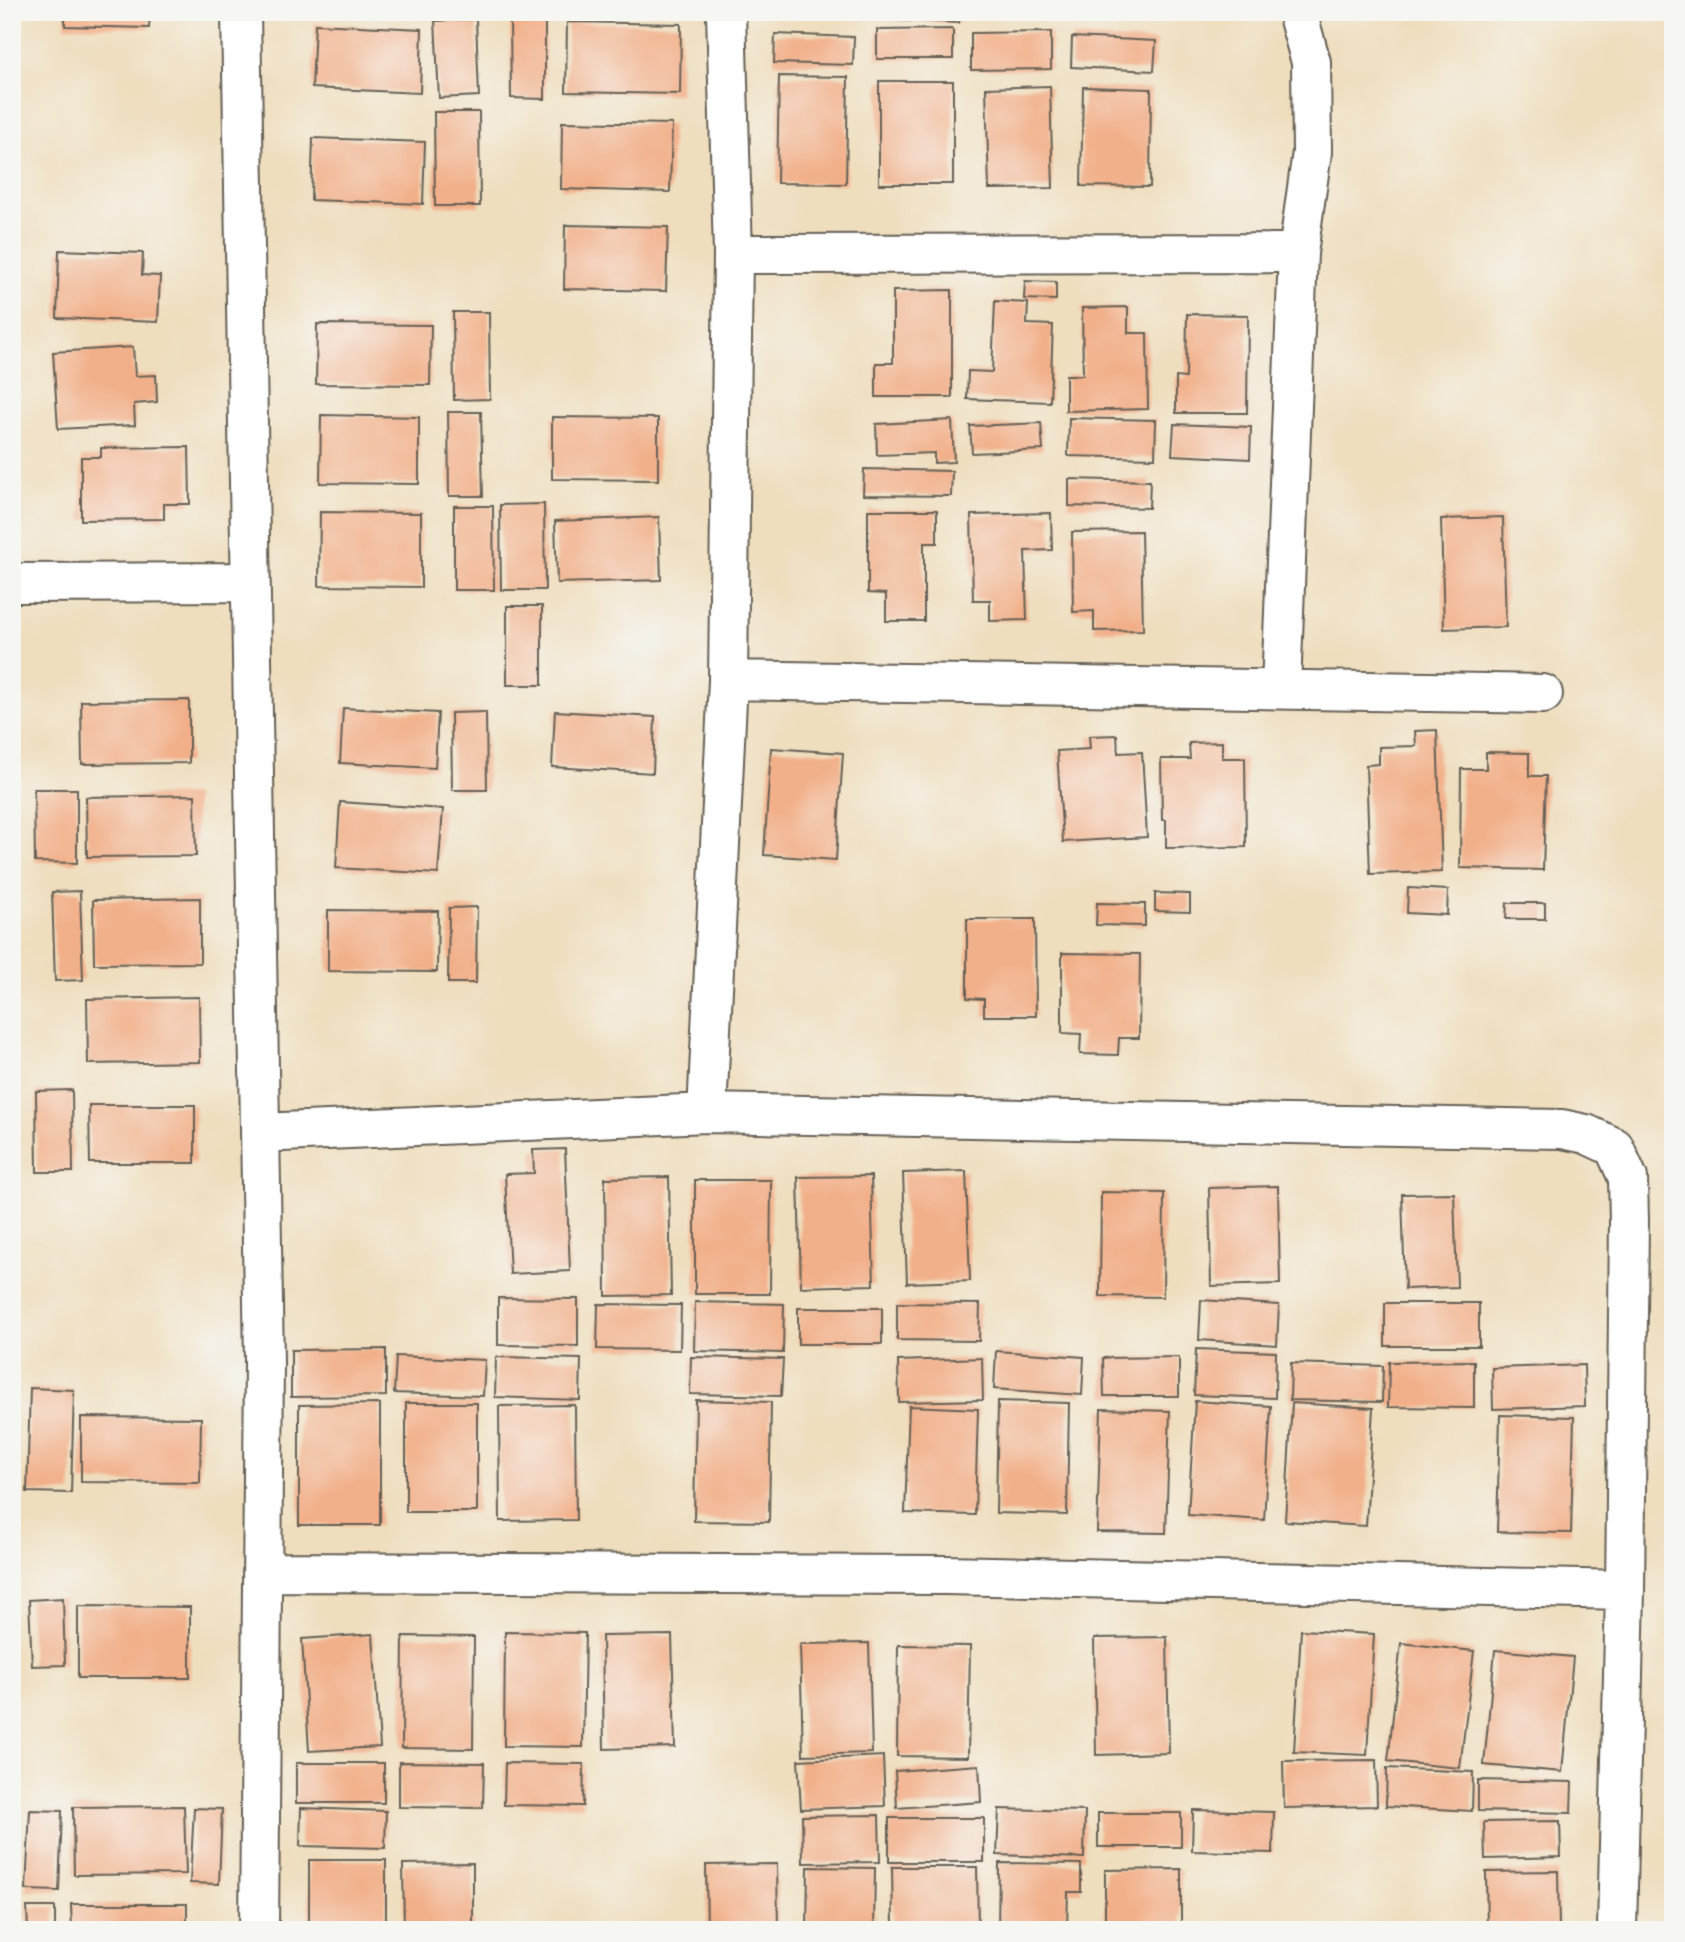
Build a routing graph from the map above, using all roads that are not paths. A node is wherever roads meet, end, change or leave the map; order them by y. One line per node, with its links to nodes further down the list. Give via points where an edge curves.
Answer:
1 (241, 12): 6 (street)
2 (726, 12): 5 (street)
3 (1297, 12): 4 (street, via 1311,62 1312,152)
4 (1298, 253): 5 (street); 9 (street)
5 (733, 254): 8 (street)
6 (250, 582): 7 (street); 12 (street)
7 (12, 583)
8 (728, 680): 9 (street); 11 (street)
9 (1281, 689): 10 (street)
10 (1543, 694)
11 (707, 1112): 12 (street); 14 (street, via 1542,1128 1586,1134 1614,1147 1628,1178 1629,1210)
12 (260, 1133): 13 (street)
13 (263, 1572): 14 (street, via 946,1575); 15 (street)
14 (1625, 1590): 16 (street)
15 (259, 1930)
16 (1617, 1930)

